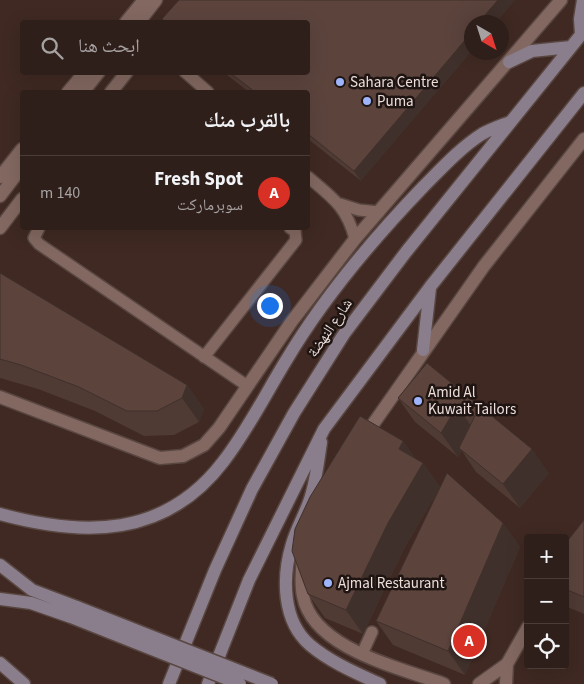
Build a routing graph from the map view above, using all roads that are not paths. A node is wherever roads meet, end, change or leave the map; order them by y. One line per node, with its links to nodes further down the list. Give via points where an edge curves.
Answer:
1 (144, 0): 5 (street)
2 (156, 0): 6 (street)
3 (561, 0): 9 (street)
4 (583, 0): 7 (main road, via 580,19)
5 (128, 20)
6 (141, 20)
7 (583, 33): 8 (main road, شارع النهضة)
8 (571, 47): 9 (main road, via 532,51); 19 (main road, شارع النهضة)
9 (509, 62): 28 (street)
10 (82, 75): 14 (street)
11 (97, 75): 15 (street)
12 (125, 75): 16 (street)
13 (188, 75): 17 (lane)
14 (70, 90)
15 (85, 90)
16 (113, 90)
17 (206, 90)
18 (584, 93): 33 (main road)
19 (510, 122): 40 (main road, via 482,134 456,155 367,249 288,357 222,464 185,499 152,517 108,527 70,528); 51 (main road, شارع النهضة, via 344,334 294,413 252,489)
20 (584, 139): 34 (street)
21 (20, 152): 23 (street)
22 (20, 170): 25 (street)
23 (0, 177)
24 (310, 178): 27 (lane)
25 (0, 196)
26 (20, 202): 29 (street)
27 (340, 204): 28 (lane); 32 (lane)
28 (379, 212): 32 (street)
29 (0, 228)
30 (38, 230): 35 (lane, via 34,238 39,244)
31 (293, 230): 35 (lane, via 296,240)
32 (355, 239): 36 (street)
33 (430, 287): 34 (main road); 38 (main road)
34 (423, 350): 39 (street)
35 (204, 357): 36 (lane)
36 (246, 385): 37 (street, via 219,428 204,445 184,456 160,458)
37 (0, 397)
38 (324, 429): 52 (main road, via 249,580); 55 (main road, via 309,501 287,565 289,607 295,626 308,644 326,657)
39 (358, 447)
40 (0, 514)
41 (307, 544): 47 (street, via 301,575 303,597 312,618 328,635)
42 (0, 565): 44 (main road, via 32,590)
43 (0, 599): 44 (main road)
44 (74, 612): 53 (main road, bridge); 54 (main road, bridge)
45 (372, 632): 47 (lane)
46 (524, 634): 49 (street)
47 (362, 654): 56 (street)
48 (0, 663): 50 (main road)
49 (506, 664): 57 (street); 58 (street)
50 (24, 684)
51 (169, 684)
52 (208, 684)
53 (240, 684)
54 (272, 684)
55 (380, 684)
56 (444, 684)
57 (479, 684)
58 (506, 684)

